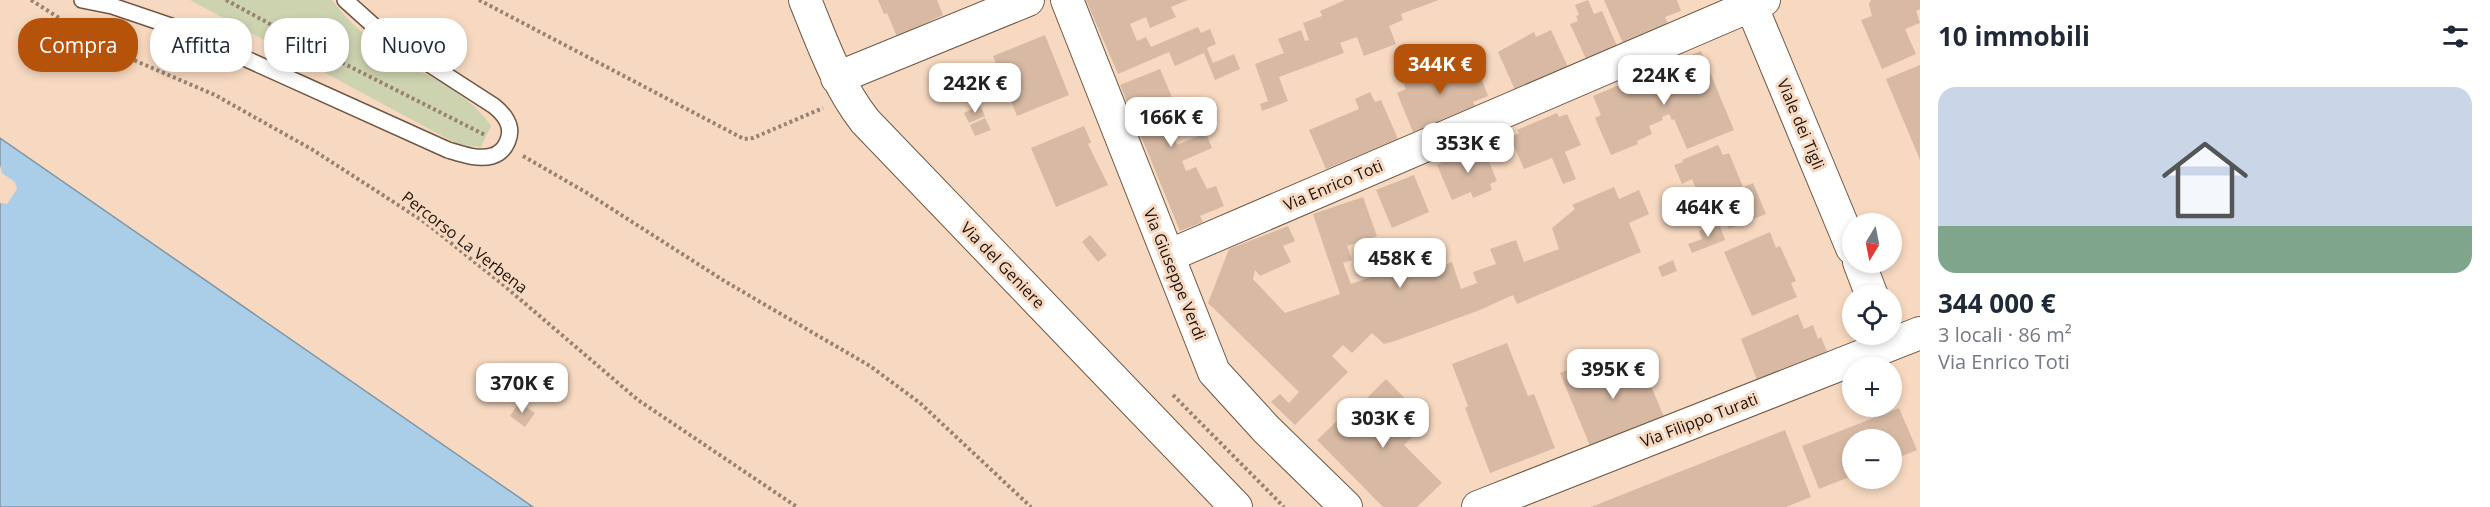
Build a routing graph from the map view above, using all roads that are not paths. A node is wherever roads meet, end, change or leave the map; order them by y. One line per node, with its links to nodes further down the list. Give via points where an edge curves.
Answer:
1 (82, 0): 2 (lane, via 180,28 448,150 480,157 500,152 510,130 494,106 384,35)
2 (345, 0)
3 (804, 0): 7 (street, Via del Geniere)
4 (1028, 0): 7 (street)
5 (1067, 0): 9 (street, Via Giuseppe Verdi)
6 (1754, 2): 8 (street, Viale dei Tigli); 9 (street, Via Enrico Toti)
7 (835, 91): 11 (street, Via del Geniere)
8 (1842, 223)
9 (1168, 256): 12 (street, Via Giuseppe Verdi, via 1214,372)
10 (1880, 345): 13 (street, Via Filippo Turati)
11 (1236, 507)
12 (1346, 507)
13 (1478, 507)

